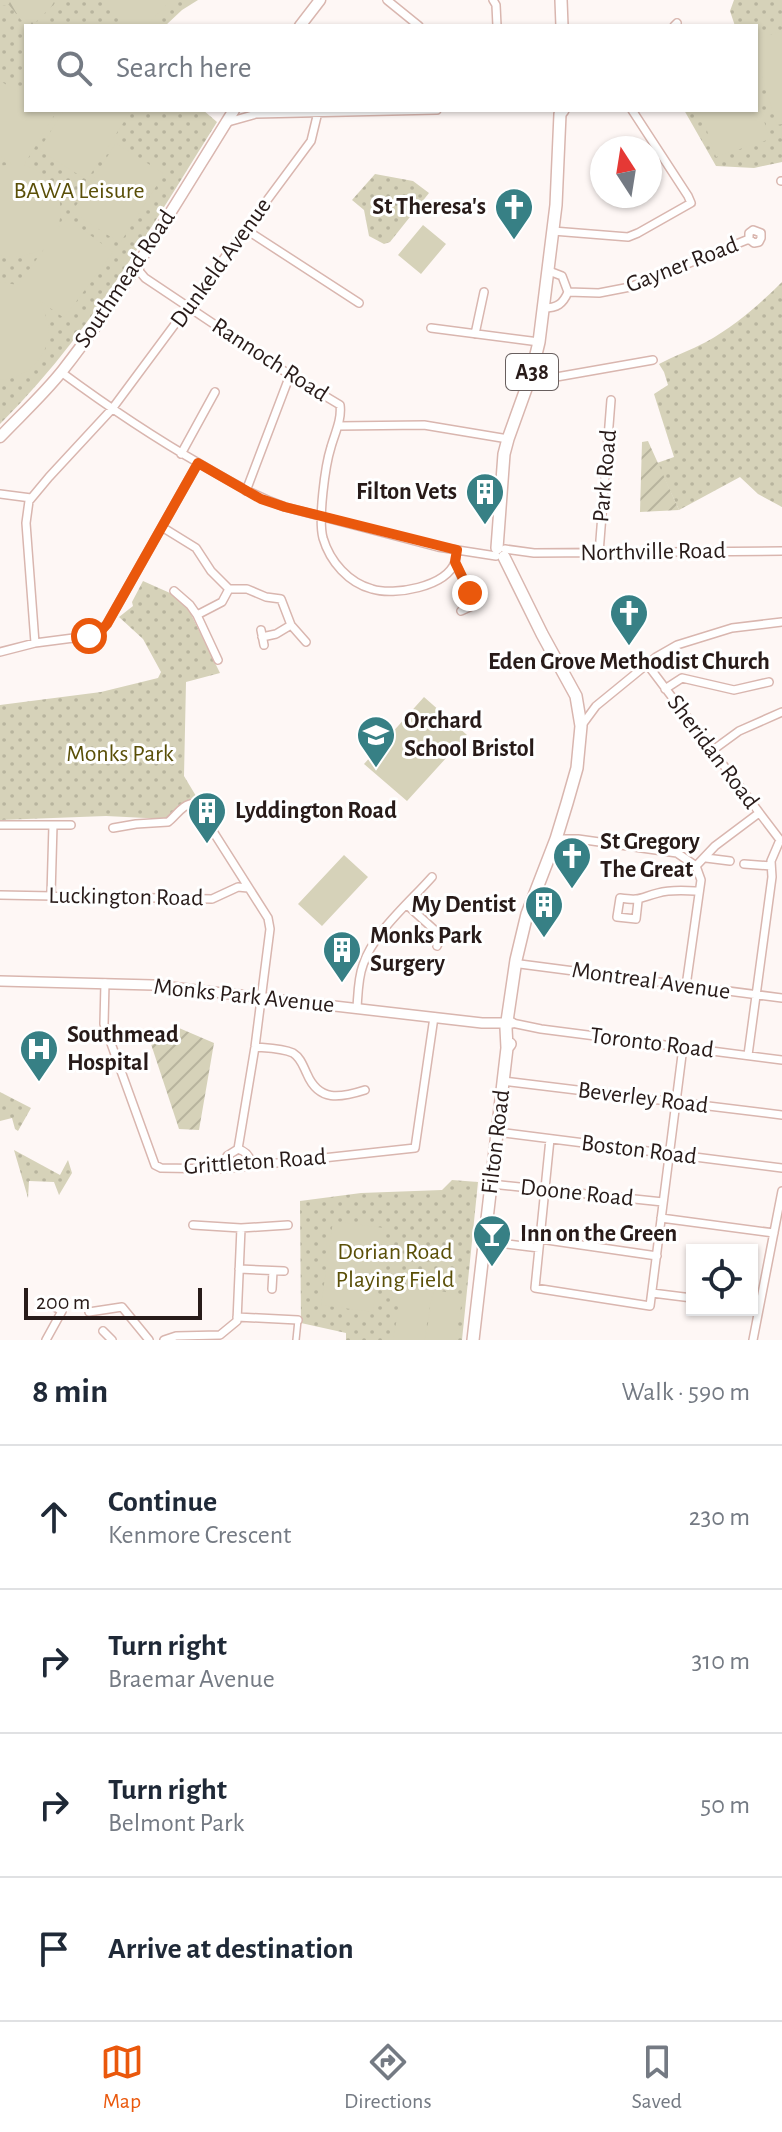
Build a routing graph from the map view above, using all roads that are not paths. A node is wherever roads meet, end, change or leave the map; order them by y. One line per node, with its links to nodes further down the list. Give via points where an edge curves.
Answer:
1 (387, 0): 6 (street)
2 (493, 0): 7 (street)
3 (561, 0): 8 (main road)
4 (321, 1): 5 (main road)
5 (302, 24)
6 (417, 24)
7 (497, 24)
8 (562, 24)
9 (233, 112): 14 (main road, Southmead Road)
10 (252, 112): 11 (street); 14 (street)
11 (318, 112): 15 (street, Dunkeld Avenue, via 311,141)
12 (560, 112): 16 (main road, A38)
13 (633, 112): 16 (street, via 691,203 628,237)
14 (227, 122): 18 (main road, Southmead Road)
15 (245, 229): 24 (street); 25 (street, Dunkeld Avenue)
16 (558, 231): 19 (main road, A38)
17 (749, 239): 22 (street, Gayner Road, via 630,287)
18 (138, 263): 20 (street); 21 (main road, Southmead Road)
19 (549, 271): 22 (street, via 562,276); 26 (main road, A38)
20 (145, 278): 21 (street); 25 (street, Rannoch Road)
21 (127, 279): 31 (main road, Southmead Road)
22 (568, 292): 26 (street, via 562,303)
23 (479, 295): 28 (street)
24 (359, 303)
25 (189, 307): 32 (street, Rannoch Road); 36 (street, Dunkeld Avenue)
26 (544, 308): 29 (main road, A38)
27 (437, 326): 28 (street)
28 (475, 334): 29 (street)
29 (539, 342): 33 (main road, A38)
30 (653, 360): 33 (street, via 545,379)
31 (61, 372): 36 (street, Northville Road); 38 (main road, Southmead Road)
32 (290, 375): 37 (street, Rannoch Road, via 340,405); 42 (street)
33 (531, 375): 39 (main road, A38)
34 (215, 392): 40 (street)
35 (611, 400): 50 (street, Park Road)
36 (112, 409): 40 (street, Northville Road); 44 (street, Dunkeld Avenue)
37 (338, 426): 39 (street, via 424,425); 45 (street, Rannoch Road)
38 (0, 437)
39 (508, 439): 49 (main road, A38, via 501,487)
40 (181, 454): 41 (street, Northville Road)
41 (198, 463): 42 (street, Northville Road); 46 (street)
42 (246, 491): 45 (street, Northville Road)
43 (0, 494): 44 (street)
44 (31, 498): 60 (street, via 26,523)
45 (322, 517): 47 (street, Northville Road); 51 (street, Rannoch Road, via 333,560 350,578 373,589 415,589 440,578)
46 (162, 527): 52 (street, via 196,548); 60 (street, via 99,633)
47 (457, 550): 49 (street, Northville Road); 51 (street)
48 (782, 551): 50 (street, Northville Road)
49 (501, 553): 50 (street, Northville Road); 66 (main road, Filton Road)
50 (599, 553)
51 (455, 562): 54 (street, via 473,602)
52 (229, 589): 55 (street, via 222,602); 57 (street, via 279,598)
53 (174, 591): 55 (street)
54 (461, 611)
55 (197, 615): 62 (street)
56 (782, 622): 63 (street, via 708,634)
57 (291, 625): 58 (street); 59 (street)
58 (262, 637)
59 (306, 642)
60 (35, 643): 61 (street)
61 (0, 652)
62 (218, 660)
63 (647, 664): 65 (street, Sheridan Road); 67 (street)
64 (769, 682): 65 (street, via 734,690 682,678)
65 (665, 689): 71 (street, Sheridan Road)
66 (571, 690): 68 (main road, Filton Road); 70 (main road, Filton Road)
67 (596, 706): 68 (street); 70 (street)
68 (578, 707): 70 (main road, Filton Road)
69 (782, 712): 71 (street, via 739,731)
70 (580, 728): 79 (main road, Filton Road, via 577,768)
71 (713, 750): 72 (street, Sheridan Road)
72 (759, 813): 80 (street, Sheridan Road); 81 (street)
73 (157, 823): 77 (street); 78 (street); 89 (street, via 168,822 195,803)
74 (0, 825): 75 (street)
75 (53, 825): 76 (street); 92 (street)
76 (71, 825)
77 (117, 825)
78 (158, 834)
79 (556, 839): 84 (street, via 677,853); 96 (main road, Filton Road, via 527,914)
80 (781, 840): 85 (street)
81 (706, 858): 82 (street); 84 (street)
82 (730, 861)
83 (744, 864): 85 (street)
84 (696, 866): 90 (street)
85 (771, 866): 87 (street)
86 (432, 877): 94 (street)
87 (772, 877): 88 (street); 100 (street)
88 (782, 878)
89 (248, 888): 92 (street, Luckington Road, via 212,899); 101 (street, via 270,929)
90 (699, 891): 93 (street, via 674,890); 99 (street)
91 (0, 895): 92 (street, Luckington Road)
92 (51, 895)
93 (638, 901)
94 (407, 905): 95 (street, via 439,934); 103 (street, via 365,959)
95 (437, 946)
96 (519, 960): 99 (street, Montreal Avenue); 105 (main road, Filton Road)
97 (0, 981): 98 (street, Monks Park Avenue)
98 (105, 983): 101 (street, Monks Park Avenue); 120 (street, Grittleton Road, via 104,1024 155,1165)
99 (686, 986): 100 (street, Montreal Avenue)
100 (756, 996): 102 (street, Montreal Avenue); 108 (street)
101 (262, 998): 103 (street, Monks Park Avenue); 106 (street)
102 (782, 998)
103 (357, 1008): 104 (street, Monks Park Avenue)
104 (434, 1017): 105 (street, Monks Park Avenue); 118 (street, Grittleton Road, via 415,1148)
105 (512, 1026): 107 (street, Toronto Road); 110 (main road, Filton Road)
106 (255, 1047): 111 (street, via 292,1053 324,1094); 116 (street)
107 (683, 1047): 108 (street, Toronto Road); 112 (street)
108 (748, 1055): 109 (street, Toronto Road)
109 (782, 1060)
110 (503, 1081): 112 (street, Beverley Road); 114 (main road, Filton Road)
111 (365, 1090)
112 (676, 1102): 113 (street, Beverley Road); 117 (street)
113 (782, 1115)
114 (497, 1132): 115 (street, Boston Road); 121 (main road, Filton Road)
115 (550, 1139): 117 (street, Boston Road); 122 (street)
116 (238, 1149): 118 (street); 120 (street)
117 (669, 1154): 119 (street, Boston Road); 124 (street)
118 (252, 1165): 120 (street, Grittleton Road)
119 (782, 1168)
120 (221, 1169)
121 (491, 1184): 122 (street, Doone Road); 130 (main road, Filton Road)
122 (545, 1190): 124 (street, Doone Road); 131 (street)
123 (782, 1191): 129 (street)
124 (663, 1202): 125 (street)
125 (661, 1218): 129 (street); 132 (street)
126 (193, 1225): 128 (street)
127 (288, 1225): 128 (street)
128 (241, 1228): 133 (street)
129 (774, 1233): 139 (street)
130 (484, 1241): 131 (street); 153 (main road, Filton Road)
131 (539, 1243): 132 (street); 137 (street, via 535,1288 650,1306)
132 (657, 1256): 137 (street)
133 (239, 1269): 134 (street); 143 (street)
134 (273, 1271): 135 (street); 136 (street)
135 (284, 1271)
136 (272, 1289)
137 (652, 1293): 138 (street)
138 (686, 1297)
139 (758, 1297)
140 (49, 1304): 148 (street, via 62,1311)
141 (89, 1312): 150 (street, via 122,1307)
142 (755, 1316): 154 (street)
143 (237, 1319): 144 (street); 147 (street)
144 (298, 1320): 152 (street)
145 (103, 1331): 149 (street)
146 (175, 1338): 147 (street); 151 (street)
147 (223, 1338)
148 (46, 1340)
149 (112, 1340)
150 (149, 1340)
151 (164, 1340)
152 (296, 1340)
153 (473, 1340)
154 (753, 1340)

